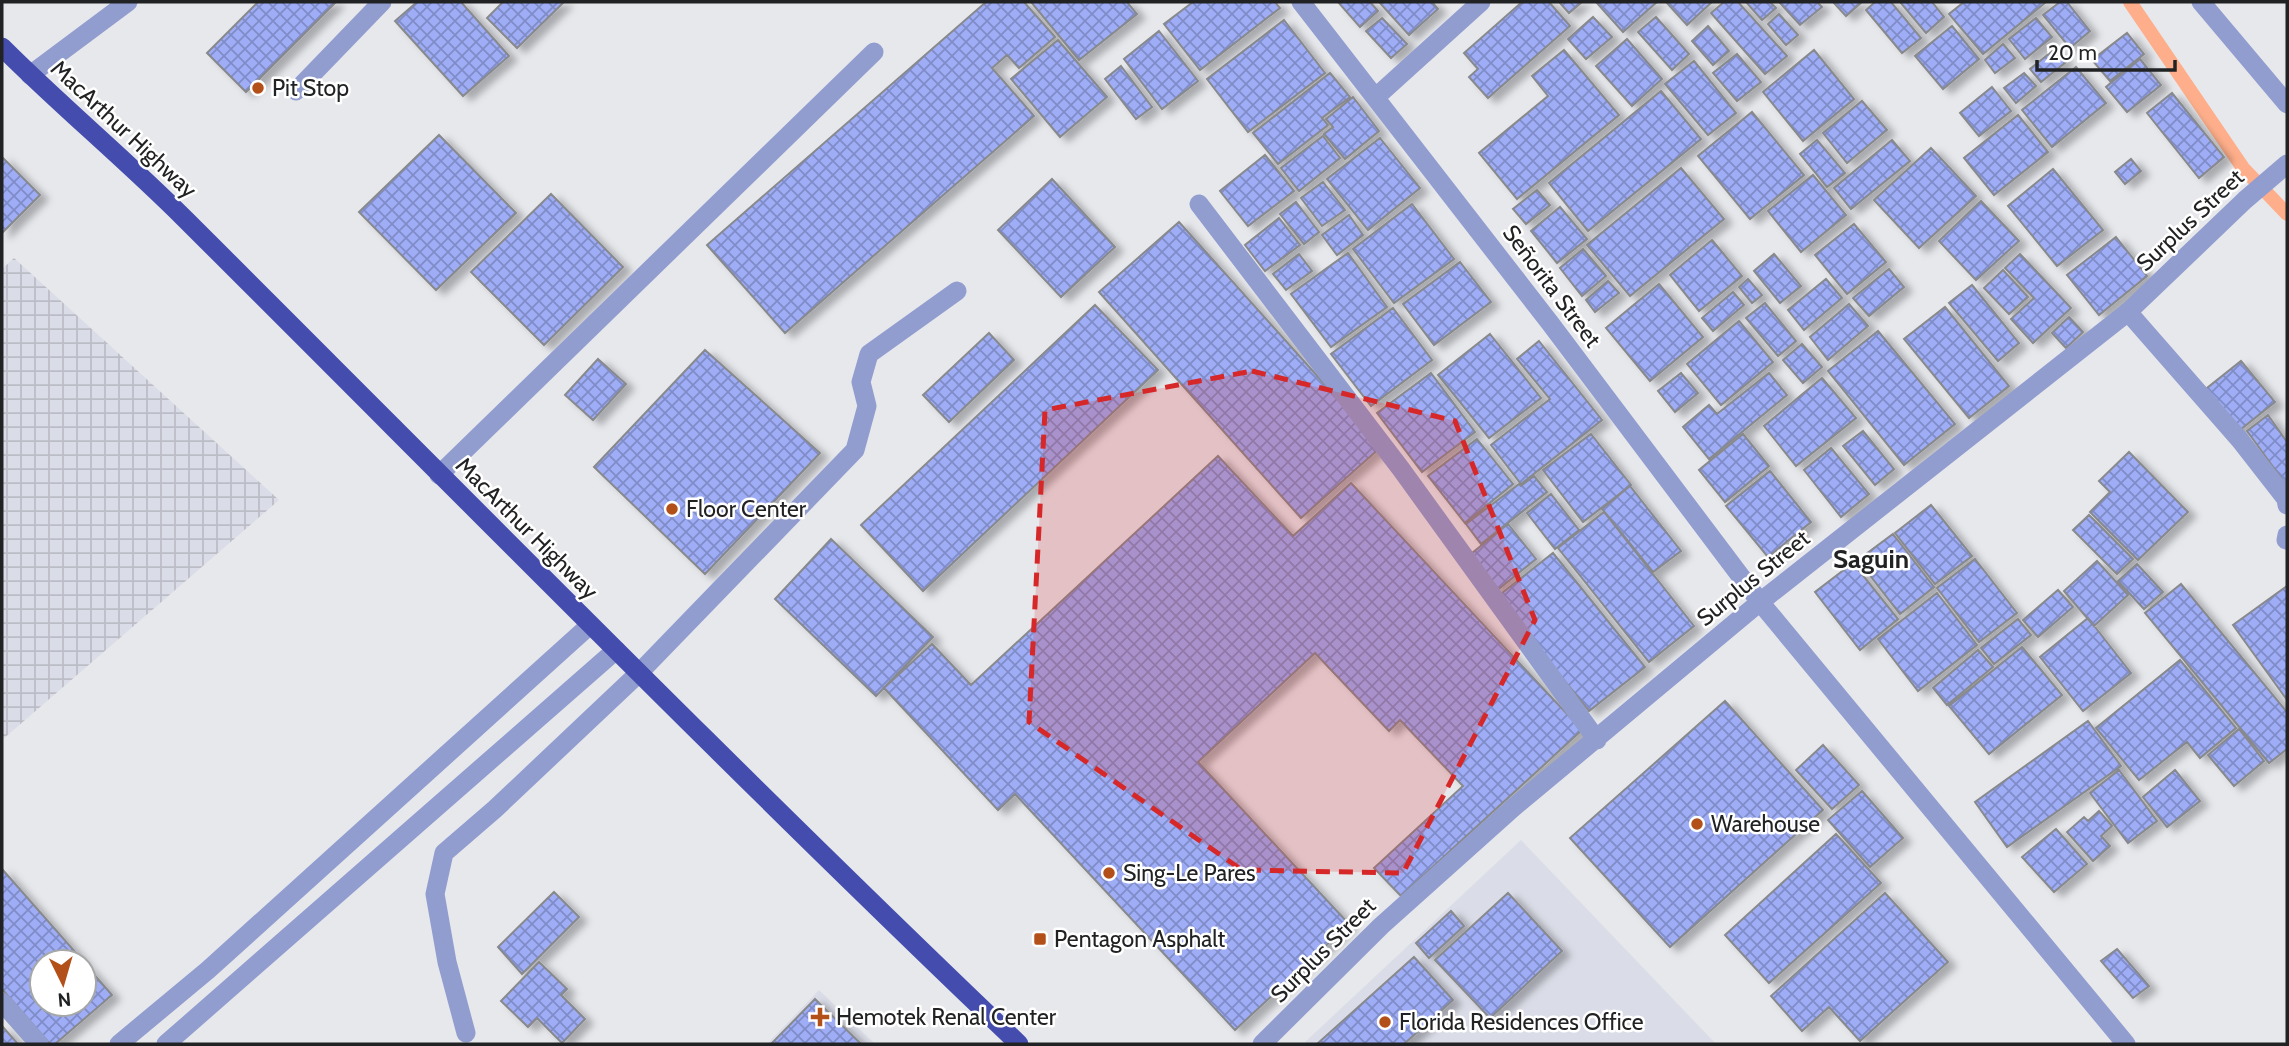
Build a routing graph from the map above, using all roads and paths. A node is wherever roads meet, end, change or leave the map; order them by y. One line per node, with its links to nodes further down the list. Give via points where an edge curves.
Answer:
1 (128, 2): 8 (street)
2 (382, 2): 9 (street)
3 (1301, 2): 10 (street, Señorita Street)
4 (1481, 2): 10 (street)
5 (2201, 2): 11 (street)
6 (2, 47): 8 (highway, MacArthur Highway)
7 (874, 52): 16 (street)
8 (30, 75): 16 (highway, MacArthur Highway, via 181,215)
9 (296, 91)
10 (1376, 97): 18 (street, Señorita Street)
11 (2287, 104)
12 (2287, 164): 15 (street, Surplus Street)
13 (1199, 204): 22 (street, via 1401,469)
14 (957, 291): 21 (street, via 869,354 861,382 867,406 855,450)
15 (2128, 312): 17 (street, via 2241,440); 18 (street, Surplus Street)
16 (439, 475): 19 (highway, MacArthur Highway)
17 (2287, 505)
18 (1760, 602): 22 (street, Surplus Street); 30 (street, Señorita Street)
19 (590, 625): 20 (highway, MacArthur Highway); 26 (street)
20 (616, 650): 21 (highway, MacArthur Highway); 27 (street)
21 (639, 673): 24 (street, via 444,853 435,894); 28 (highway, MacArthur Highway)
22 (1597, 740): 29 (street, Surplus Street, via 1381,926)
23 (2, 1002): 25 (street)
24 (466, 1033)
25 (39, 1044)
26 (120, 1044)
27 (166, 1044)
28 (1019, 1044)
29 (1262, 1044)
30 (2126, 1044)

